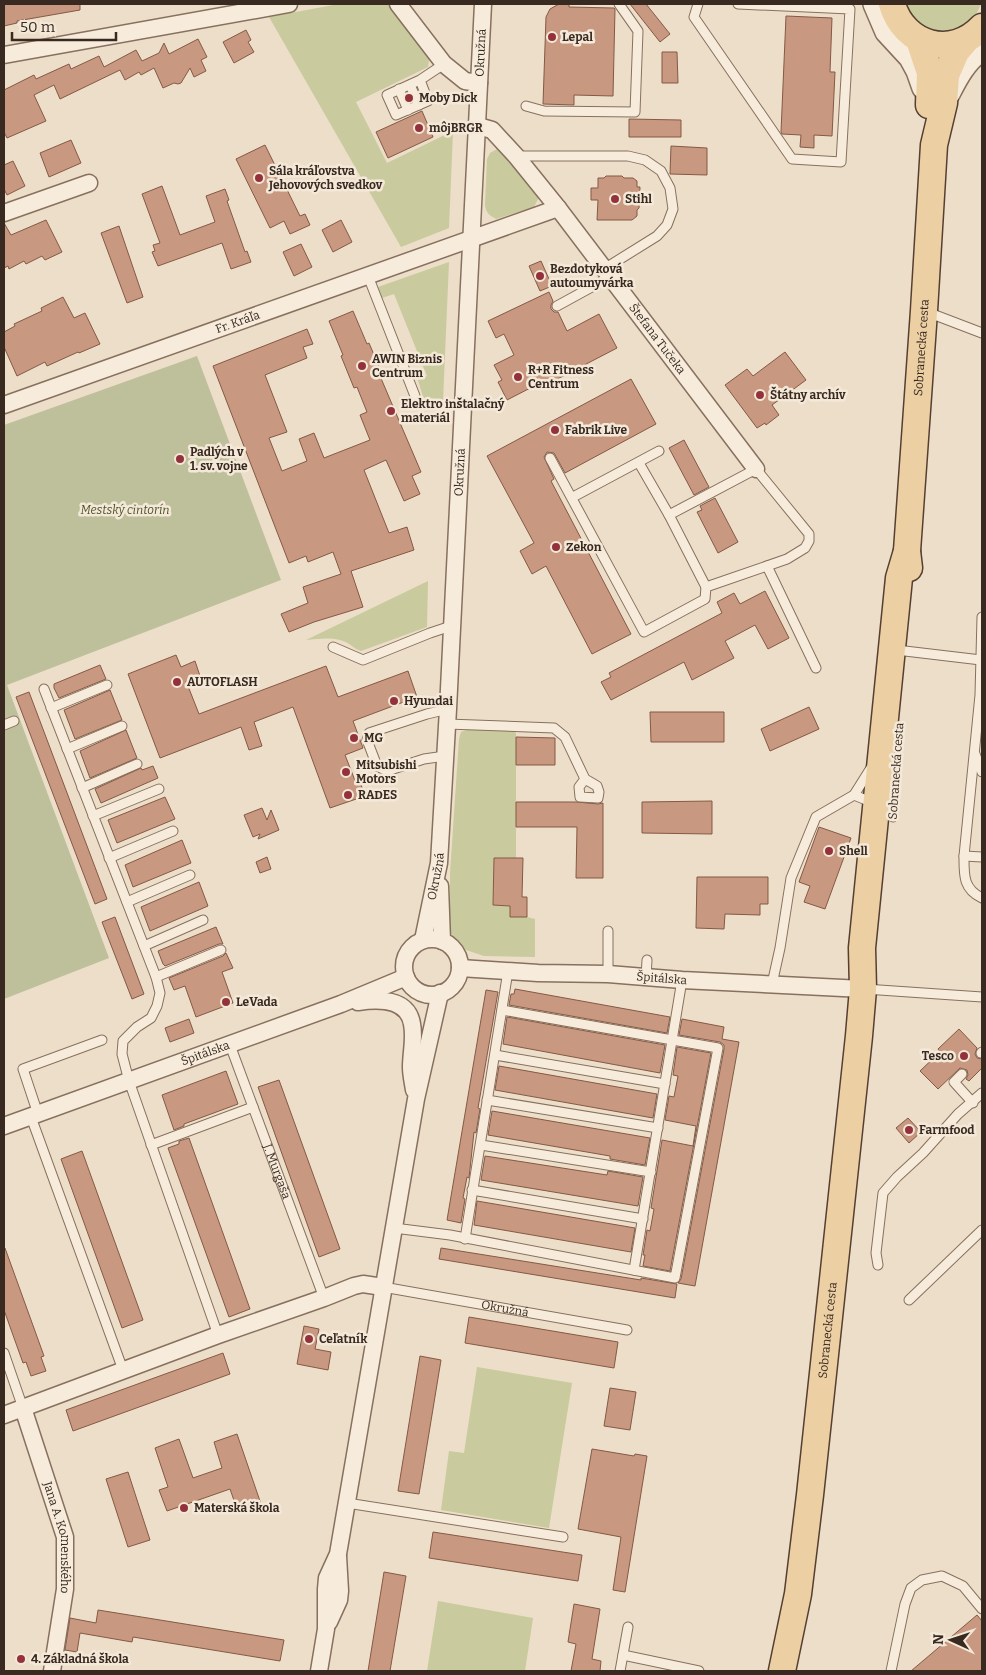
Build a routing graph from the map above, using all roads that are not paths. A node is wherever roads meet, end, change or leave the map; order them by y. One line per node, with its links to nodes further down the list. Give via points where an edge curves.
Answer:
1 (289, 4): 11 (street)
2 (398, 4): 12 (street)
3 (483, 4): 14 (street, Okružná)
4 (619, 4): 19 (lane, via 638,31 635,112 544,111)
5 (698, 4): 6 (lane, via 694,17 792,159 841,162 850,9)
6 (738, 4)
7 (874, 4): 17 (street, via 886,32 910,58)
8 (892, 4): 10 (main road, via 901,24)
9 (979, 34): 10 (main road, via 959,43 943,45); 17 (main road, via 956,52)
10 (919, 40): 17 (main road)
11 (4, 56)
12 (444, 64): 13 (lane); 14 (street, via 465,81)
13 (420, 80): 15 (lane); 18 (lane, via 428,101)
14 (479, 83): 21 (street, Okružná)
15 (410, 85): 16 (lane); 18 (lane)
16 (399, 89): 20 (lane); 20 (lane, via 387,95 396,115)
17 (936, 104): 30 (main road, Sobranecká cesta)
18 (419, 105): 20 (lane)
19 (526, 106)
20 (408, 110)
21 (478, 126): 22 (street, Štefana Tučeka, via 492,130); 26 (street, Okružná)
22 (516, 156): 24 (street, Štefana Tučeka); 27 (lane, via 628,156 645,160 661,171 670,188 673,209 667,225)
23 (89, 182): 25 (street)
24 (558, 208): 26 (street, Fr. Kráľa); 27 (street, Štefana Tučeka)
25 (4, 213)
26 (471, 239): 28 (street, Fr. Kráľa); 44 (street, Okružná)
27 (607, 273): 29 (lane); 37 (street, Štefana Tučeka)
28 (368, 276): 32 (lane); 33 (street, Fr. Kráľa)
29 (557, 306)
30 (924, 311): 31 (lane); 40 (main road, Sobranecká cesta)
31 (982, 333)
32 (415, 396)
33 (4, 405)
34 (659, 451): 36 (lane)
35 (550, 458): 38 (lane)
36 (639, 462): 38 (lane); 39 (lane)
37 (756, 469): 39 (lane); 41 (lane, via 809,534 806,548)
38 (573, 497): 42 (lane, via 644,632 705,599)
39 (669, 515): 42 (lane)
40 (907, 550): 46 (main road, Sobranecká cesta, via 910,583); 64 (main road, Sobranecká cesta, via 899,578)
41 (767, 566): 42 (lane); 48 (lane)
42 (706, 587)
43 (982, 617): 47 (lane)
44 (451, 626): 45 (lane, via 364,660); 52 (street, Okružná)
45 (333, 647)
46 (905, 651): 47 (lane); 64 (main road, Sobranecká cesta)
47 (981, 660): 57 (lane)
48 (816, 668)
49 (107, 685): 51 (lane)
50 (44, 689): 51 (lane)
51 (51, 708): 56 (lane)
52 (448, 717): 58 (street, Okružná); 58 (lane, via 427,714 369,733 367,740 377,766 387,771); 61 (lane, via 554,728 565,736)
53 (14, 721): 54 (lane)
54 (4, 725)
55 (122, 726): 56 (lane)
56 (67, 749): 62 (lane)
57 (974, 754): 60 (lane); 67 (lane)
58 (446, 756): 70 (street, Okružná)
59 (137, 764): 62 (lane)
60 (982, 772)
61 (585, 779)
62 (82, 788): 65 (lane)
63 (159, 789): 65 (lane)
64 (874, 805): 88 (lane, via 816,817 791,878); 89 (main road, Sobranecká cesta, via 862,948)
65 (93, 816): 68 (lane)
66 (173, 831): 68 (lane)
67 (964, 856): 69 (lane); 72 (lane, via 964,878 970,890)
68 (110, 858): 73 (lane)
69 (982, 858)
70 (439, 863): 76 (street, Okružná); 77 (street)
71 (190, 875): 73 (lane)
72 (982, 898)
73 (127, 902): 78 (lane)
74 (203, 920): 78 (lane)
75 (608, 930): 83 (lane)
76 (423, 940): 77 (street, via 434,938); 85 (street, via 407,954)
77 (442, 941): 81 (street, via 455,952)
78 (144, 946): 84 (lane)
79 (221, 950): 84 (lane)
80 (647, 960): 86 (lane)
81 (460, 968): 82 (street, Špitálska); 91 (street, via 454,984)
82 (508, 971): 83 (street, Špitálska); 94 (lane)
83 (608, 974): 86 (street, Špitálska)
84 (156, 977): 100 (lane, via 160,993 151,1018 123,1041 122,1054)
85 (406, 977): 90 (street); 93 (street, Špitálska)
86 (646, 977): 87 (street, Špitálska)
87 (682, 980): 88 (street, Špitálska); 96 (lane)
88 (772, 984): 89 (street, Špitálska)
89 (864, 988): 92 (lane); 138 (main road, Sobranecká cesta, via 810,1495 798,1594)
90 (418, 991): 91 (street); 103 (street)
91 (440, 994): 103 (street)
92 (982, 997)
93 (341, 1004): 97 (street, Špitálska); 103 (street, via 385,1001 406,1010 412,1024 411,1069)
94 (502, 1010): 96 (lane); 98 (lane)
95 (102, 1040): 107 (lane, via 23,1069)
96 (672, 1040): 101 (lane); 119 (lane, via 718,1048 675,1278)
97 (230, 1045): 100 (street, Špitálska); 106 (lane, J. Murgaša)
98 (495, 1055): 101 (lane); 104 (lane)
99 (962, 1074): 105 (lane, via 954,1082)
100 (129, 1082): 107 (street, Špitálska); 111 (lane)
101 (665, 1084): 109 (lane)
102 (982, 1093): 105 (lane)
103 (416, 1099): 115 (street)
104 (487, 1100): 109 (lane); 110 (lane)
105 (973, 1102): 118 (lane, via 883,1193 876,1253)
106 (253, 1108): 111 (lane); 121 (lane, J. Murgaša)
107 (34, 1115): 108 (street, Špitálska); 126 (lane)
108 (4, 1126)
109 (658, 1128): 112 (lane)
110 (481, 1144): 112 (lane); 113 (lane)
111 (151, 1145): 124 (lane)
112 (651, 1172): 114 (lane)
113 (472, 1190): 114 (lane); 117 (lane)
114 (643, 1218): 119 (lane)
115 (394, 1228): 117 (lane); 120 (street)
116 (982, 1230): 122 (lane)
117 (465, 1239): 119 (lane)
118 (878, 1265)
119 (634, 1270)
120 (383, 1287): 121 (street, via 363,1284); 123 (lane, Okružná); 129 (street)
121 (324, 1298): 124 (street)
122 (909, 1300)
123 (627, 1330)
124 (218, 1335): 126 (street)
125 (4, 1353): 127 (lane)
126 (123, 1370): 127 (street)
127 (23, 1408): 128 (street); 134 (street, Jana A. Komenského, via 65,1537 65,1589)
128 (4, 1415)
129 (347, 1503): 130 (lane); 135 (street, via 338,1554 327,1578 326,1629)
130 (563, 1537)
131 (982, 1609): 139 (lane, via 963,1586 942,1576 922,1580 911,1588 905,1604)
132 (628, 1627): 133 (lane)
133 (623, 1655): 136 (lane); 137 (lane)
134 (52, 1671)
135 (319, 1671)
136 (620, 1671)
137 (699, 1671)
138 (782, 1671)
139 (892, 1671)

